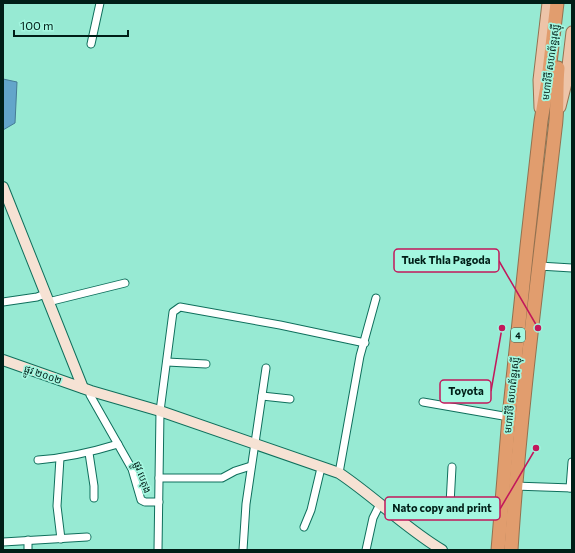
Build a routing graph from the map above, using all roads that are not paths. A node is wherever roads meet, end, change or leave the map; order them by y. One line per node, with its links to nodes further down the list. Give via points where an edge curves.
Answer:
1 (100, 3): 6 (street)
2 (548, 3): 8 (main road, មហាវិថី សហព័ន្ធរុស្ស៊ី, via 539,80)
3 (557, 3): 8 (highway, មហាវិថី សហព័ន្ធរុស្ស៊ី / 4)
4 (566, 3): 9 (highway, មហាវិថី សហព័ន្ធរុស្ស៊ី / 4, via 557,80)
5 (572, 32): 7 (main road, មហាវិថី សហព័ន្ធរុស្ស៊ី)
6 (91, 44)
7 (569, 83): 9 (main road, មហាវិថី សហព័ន្ធរុស្ស៊ី)
8 (541, 121): 27 (highway, មហាវិថី សហព័ន្ធរុស្ស៊ី / 4)
9 (556, 121): 11 (highway, មហាវិថី សហព័ន្ធរុស្ស៊ី / 4)
10 (3, 187): 14 (street)
11 (539, 266): 12 (street); 40 (highway, មហាវិថី សហព័ន្ធរុស្ស៊ី / 4)
12 (572, 268)
13 (125, 283): 14 (street)
14 (47, 298): 16 (street); 22 (street)
15 (376, 298): 17 (street)
16 (3, 302)
17 (365, 343): 19 (street, via 180,307 173,312); 37 (street, via 360,356)
18 (3, 360): 22 (street, ផ្លូវ ២០០២)
19 (167, 362): 20 (street); 26 (street)
20 (206, 364)
21 (266, 368): 23 (street)
22 (87, 389): 26 (street, ផ្លូវ ២០០២); 28 (street)
23 (262, 396): 24 (street); 29 (street)
24 (290, 399)
25 (423, 402): 27 (street)
26 (160, 412): 29 (street, ផ្លូវ ២០០២); 38 (street)
27 (509, 417): 39 (highway, មហាវិថី សហព័ន្ធរុស្ស៊ី / 4)
28 (118, 444): 30 (street); 43 (street, ផ្លូវ បេតុង, via 132,469 141,500)
29 (255, 445): 34 (street); 36 (street, ផ្លូវ ២០០២)
30 (89, 453): 31 (street); 42 (street)
31 (60, 458): 32 (street); 48 (street, via 57,519)
32 (38, 460)
33 (572, 462): 41 (street)
34 (251, 466): 38 (street, via 222,478); 53 (street)
35 (452, 467): 45 (street, via 450,504)
36 (321, 468): 37 (street, ផ្លូវ ២០០២); 46 (street, via 311,510)
37 (339, 473): 44 (street)
38 (159, 478): 43 (street)
39 (503, 486): 40 (street); 45 (highway, មហាវិថី សហព័ន្ធរុស្ស៊ី / 4)
40 (516, 487): 41 (street); 57 (highway, មហាវិថី សហព័ន្ធរុស្ស៊ី / 4)
41 (571, 488)
42 (94, 498)
43 (158, 502): 52 (street)
44 (380, 504): 54 (street, via 373,518); 55 (street)
45 (500, 511): 56 (highway, មហាវិថី សហព័ន្ធរុស្ស៊ី / 4)
46 (304, 527)
47 (87, 537): 48 (street)
48 (61, 539): 49 (street)
49 (28, 540): 50 (street); 51 (street)
50 (3, 542)
51 (28, 550)
52 (158, 550)
53 (244, 550)
54 (366, 550)
55 (442, 550)
56 (498, 550)
57 (511, 550)

